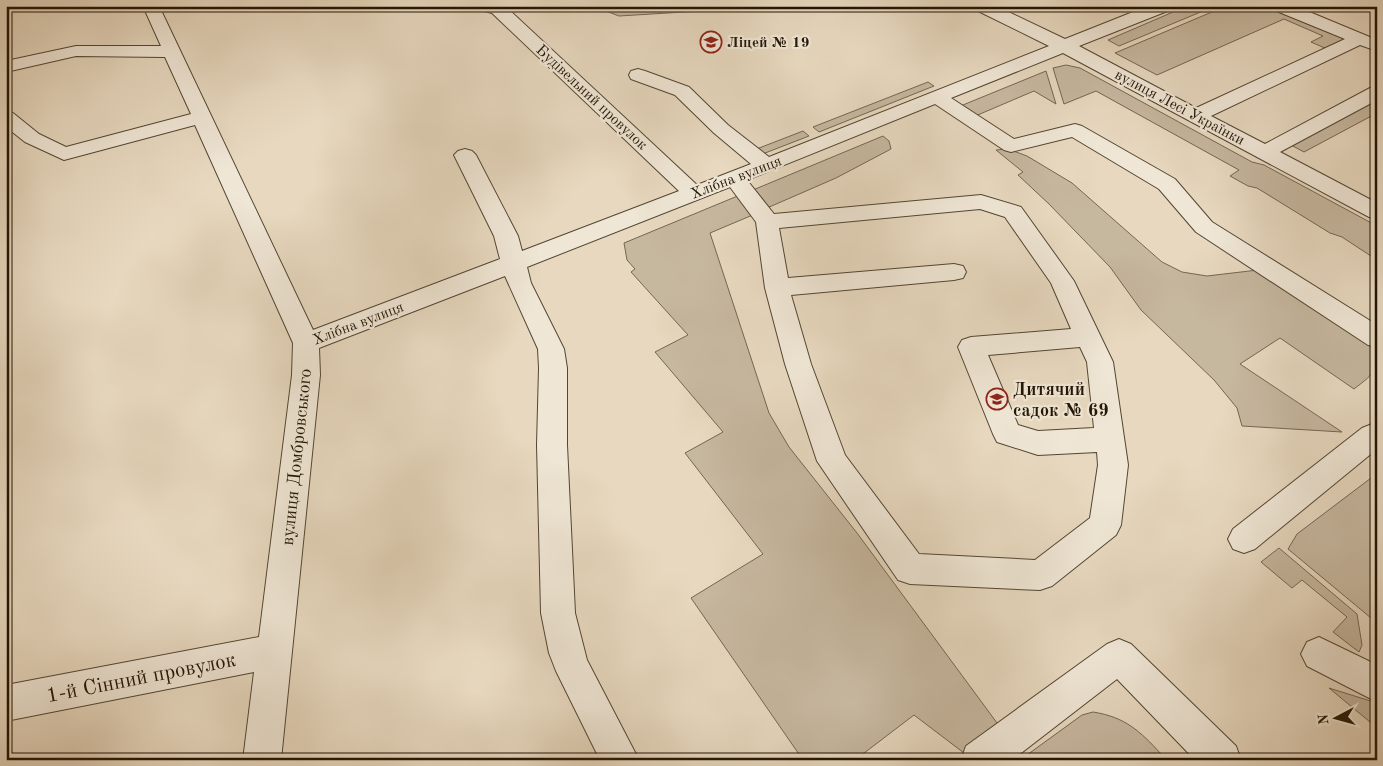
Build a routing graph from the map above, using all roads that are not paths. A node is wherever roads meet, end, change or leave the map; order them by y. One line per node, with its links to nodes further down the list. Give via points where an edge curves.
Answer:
1 (151, 6): 9 (street, вулиця Домбровського)
2 (982, 6): 8 (street, вулиця Лесі Українки)
3 (1164, 6): 8 (street, Хлібна вулиця)
4 (1280, 6): 6 (street)
5 (494, 7): 21 (street, Будівельний провулок)
6 (1359, 39): 7 (street); 14 (street)
7 (1377, 46)
8 (1066, 47): 13 (street, Хлібна вулиця); 14 (street, вулиця Лесі Українки)
9 (171, 52): 10 (street, via 76,52); 16 (street, вулиця Домбровського)
10 (6, 67)
11 (638, 75): 19 (street, via 682,91 720,129)
12 (1377, 92): 17 (street)
13 (937, 97): 19 (street, Хлібна вулиця); 28 (street, via 1011,146 1075,130 1167,184 1204,227)
14 (1196, 115): 17 (street, вулиця Лесі Українки)
15 (6, 117): 16 (street, via 32,138 64,154)
16 (200, 117): 29 (street, вулиця Домбровського)
17 (1265, 152): 22 (street, вулиця Лесі Українки)
18 (465, 155): 24 (street, via 506,236)
19 (766, 165): 20 (street, Хлібна вулиця)
20 (734, 178): 21 (street, Хлібна вулиця); 23 (street)
21 (694, 194): 24 (street, Хлібна вулиця)
22 (1375, 210)
23 (767, 222): 26 (street); 27 (street, via 981,202 1013,212 1062,281)
24 (514, 264): 29 (street, Хлібна вулиця); 38 (street, via 519,283 551,348 556,583 562,630 574,671)
25 (954, 272): 26 (street)
26 (777, 288): 31 (street, via 798,364 832,461 910,569 1040,575 1105,526 1113,465)
27 (1088, 337): 31 (street, via 1100,362); 31 (street, via 970,347 1006,434 1038,443)
28 (1377, 338)
29 (306, 343): 33 (street, вулиця Домбровського, via 306,375)
30 (1375, 435): 32 (street)
31 (1110, 439)
32 (1244, 538)
33 (275, 651): 36 (street, 1-й Сінний провулок); 37 (street, вулиця Домбровського)
34 (1319, 654): 35 (street)
35 (1377, 684)
36 (6, 703)
37 (262, 760)
38 (620, 760)
39 (980, 760): 40 (street, via 1119,656)
40 (1222, 760)

